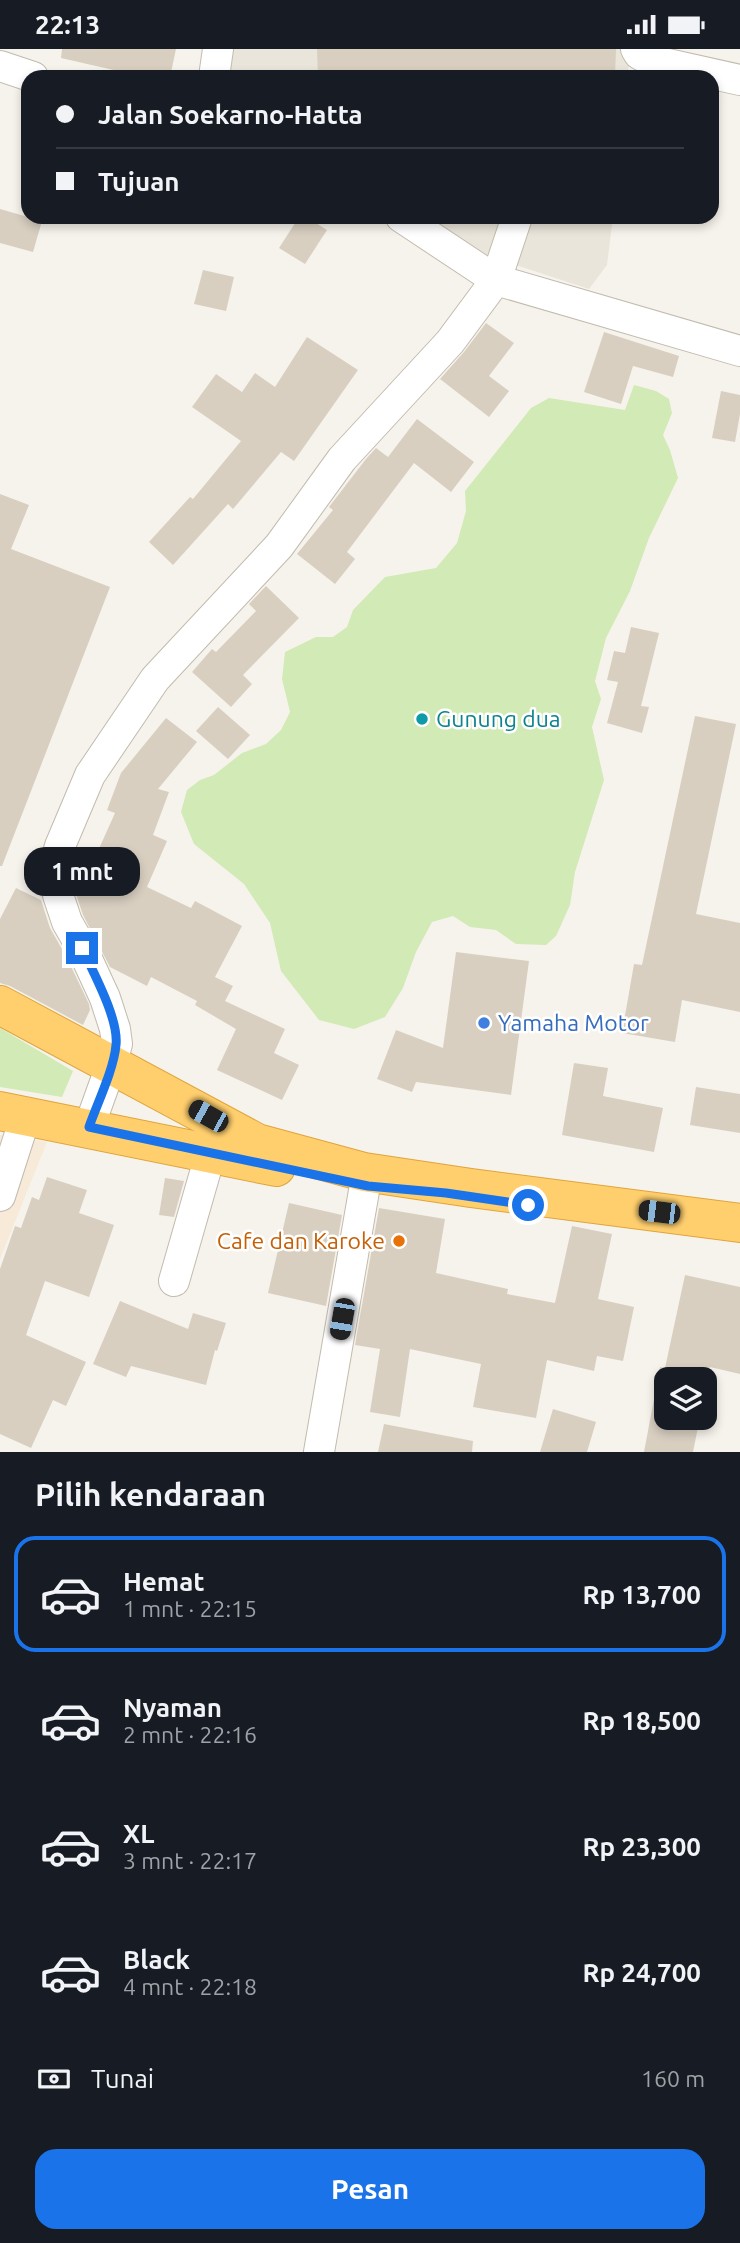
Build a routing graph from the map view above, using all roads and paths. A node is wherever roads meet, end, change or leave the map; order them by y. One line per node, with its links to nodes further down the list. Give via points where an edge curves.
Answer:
1 (218, 49): 4 (street)
2 (636, 49): 5 (street, via 650,59)
3 (0, 66): 6 (street)
4 (215, 70)
5 (697, 70)
6 (21, 73)
7 (719, 75): 8 (street)
8 (740, 80)
9 (412, 224): 11 (street)
10 (515, 224): 11 (street)
11 (496, 280): 12 (street); 14 (street, via 450,342 342,459 279,546 155,679 90,775 54,867 67,922 88,960 115,1029 117,1044)
12 (740, 351)
13 (0, 1006): 14 (highway)
14 (111, 1063): 16 (street); 20 (highway, via 257,1143 364,1171)
15 (13, 1113): 16 (highway); 19 (street)
16 (89, 1127): 17 (highway)
17 (211, 1152): 18 (highway); 22 (street)
18 (365, 1185): 21 (highway); 23 (street)
19 (1, 1187)
20 (740, 1223)
21 (740, 1236)
22 (174, 1281)
23 (319, 1452)

